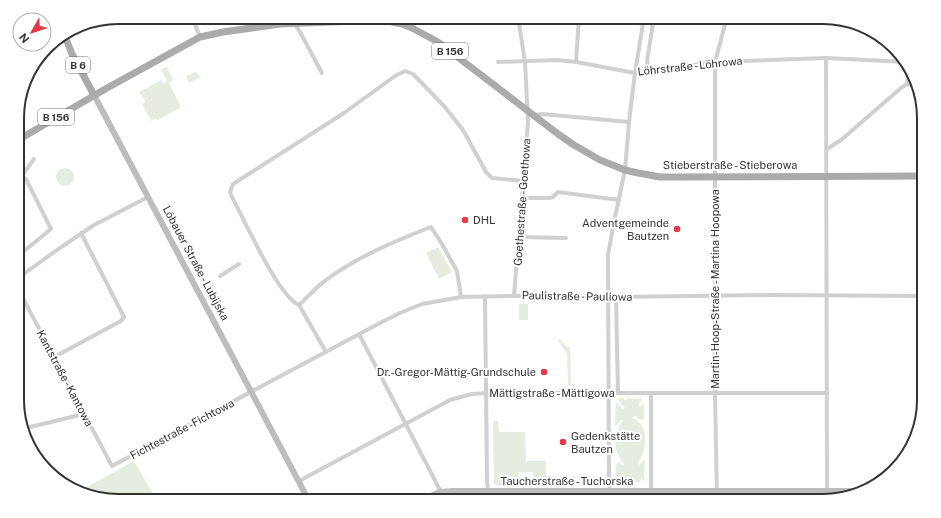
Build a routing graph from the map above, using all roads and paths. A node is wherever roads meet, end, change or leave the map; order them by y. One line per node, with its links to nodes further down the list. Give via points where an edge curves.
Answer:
1 (195, 24): 10 (street)
2 (280, 24): 10 (main road, B 156)
3 (295, 24): 19 (street)
4 (402, 24): 25 (main road, Stieberstraße - Stieberowa / B 156, via 438,42)
5 (519, 24): 14 (street, Goethestraße - Goethowa)
6 (579, 24): 15 (street)
7 (643, 24): 20 (street)
8 (653, 24): 18 (street, via 647,61)
9 (724, 24): 16 (street, Martin-Hoop-Straße - Martina Hoopowa)
10 (200, 37): 24 (main road, B 156)
11 (66, 40): 24 (main road, Löbauer Straße - Lubijska / B 6)
12 (826, 58): 16 (street, Löhrstraße - Löhrowa); 17 (street, Löhrstraße - Löhrowa); 29 (street)
13 (498, 62): 14 (street, Löhrstraße - Löhrowa)
14 (525, 62): 15 (street, Löhrstraße - Löhrowa); 25 (street, Goethestraße - Goethowa)
15 (576, 62): 20 (street, Löhrstraße - Löhrowa)
16 (715, 62): 18 (street, Löhrstraße - Löhrowa); 36 (street, Martin-Hoop-Straße - Martina Hoopowa)
17 (898, 62)
18 (649, 71): 20 (street, Löhrstraße - Löhrowa)
19 (322, 73)
20 (635, 73): 27 (street)
21 (907, 77): 22 (street)
22 (907, 84): 23 (street); 29 (street)
23 (911, 85)
24 (94, 95): 28 (main road, B 156); 38 (main road, Löbauer Straße - Lubijska)
25 (526, 109): 26 (main road, Stieberstraße - Stieberowa / B 156); 37 (street, Goethestraße - Goethowa, via 528,122)
26 (535, 115): 27 (street); 31 (main road, Stieberstraße - Stieberowa / B 156, via 580,148)
27 (628, 122): 31 (street)
28 (24, 136)
29 (827, 149): 34 (street)
30 (34, 159): 32 (street)
31 (625, 170): 36 (main road, Stieberstraße - Stieberowa / B 156, via 660,177); 40 (street)
32 (24, 173)
33 (917, 176): 34 (main road, Stieberstraße - Stieberowa / B 156)
34 (826, 177): 36 (main road, Stieberstraße - Stieberowa / B 156); 48 (street)
35 (24, 178): 44 (street, via 52,229)
36 (715, 178): 51 (street, Martin-Hoop-Straße - Martina Hoopowa)
37 (523, 181): 39 (street, Goethestraße - Goethowa); 57 (street, via 492,178 486,172 463,130 444,106 413,74 402,72 349,110 233,184 230,192 232,197 269,268 294,303)
38 (148, 197): 41 (street); 61 (main road, Löbauer Straße - Lubijska)
39 (522, 198): 40 (street, via 549,198 558,192); 42 (street, Goethestraße - Goethowa)
40 (619, 200): 54 (street, via 608,255)
41 (81, 233): 46 (street); 60 (street, via 124,317)
42 (520, 238): 43 (street); 50 (street, Goethestraße - Goethowa)
43 (566, 238)
44 (24, 251)
45 (239, 264): 47 (street)
46 (24, 274)
47 (220, 276)
48 (826, 295): 51 (street, Paulistraße - Pauliowa); 52 (street, Paulistraße - Pauliowa); 67 (street)
49 (486, 296): 50 (street, Paulistraße - Pauliowa); 53 (street, Paulistraße - Pauliowa); 62 (street)
50 (514, 296): 54 (street, Paulistraße - Pauliowa)
51 (715, 296): 55 (street, Paulistraße - Pauliowa); 66 (street, Martin-Hoop-Straße - Martina Hoopowa)
52 (917, 296)
53 (461, 297): 57 (street, via 453,261 431,227 344,268 325,281); 58 (street, Paulistraße - Pauliowa, via 422,304)
54 (608, 297): 55 (street, Paulistraße - Pauliowa); 63 (street)
55 (616, 297): 64 (street)
56 (24, 300): 60 (street, Kantstraße - Kantowa)
57 (299, 305): 59 (street)
58 (359, 334): 59 (street, Paulistraße - Pauliowa); 69 (street)
59 (326, 352): 61 (street, Paulistraße - Pauliowa)
60 (54, 357): 68 (street, Kantstraße - Kantowa)
61 (252, 391): 71 (street, Fichtestraße -Fichtowa); 72 (main road, Löbauer Straße - Lubijska)
62 (487, 393): 63 (street, Mättigstraße - Mättigowa); 69 (street, Mättigstraße - Mättigowa, via 456,398); 73 (street)
63 (609, 393): 64 (street, Mättigstraße - Mättigowa); 74 (street)
64 (618, 393): 65 (street, Mättigstraße - Mättigowa)
65 (651, 393): 66 (street, Mättigstraße - Mättigowa); 75 (street)
66 (714, 393): 67 (street, Mättigstraße - Mättigowa); 79 (street, Martin-Hoop-Straße - Martina Hoopowa)
67 (827, 393): 76 (street)
68 (84, 414): 70 (street); 71 (street, Kantstraße - Kantowa)
69 (406, 424): 72 (street, Mättigstraße - Mättigowa); 78 (street)
70 (28, 427)
71 (112, 466)
72 (299, 481): 80 (main road, Löbauer Straße - Lubijska)
73 (488, 491): 74 (main road, Taucherstraße - Tuchorska); 78 (main road, Taucherstraße - Tuchorska); 82 (street)
74 (611, 491): 75 (main road, Taucherstraße - Tuchorska)
75 (651, 491): 79 (main road, Taucherstraße - Tuchorska)
76 (827, 491): 77 (main road); 79 (main road, Taucherstraße - Tuchorska)
77 (845, 491)
78 (441, 492): 81 (main road, Taucherstraße - Tuchorska)
79 (716, 492)
80 (306, 494)
81 (435, 494)
82 (488, 494)

